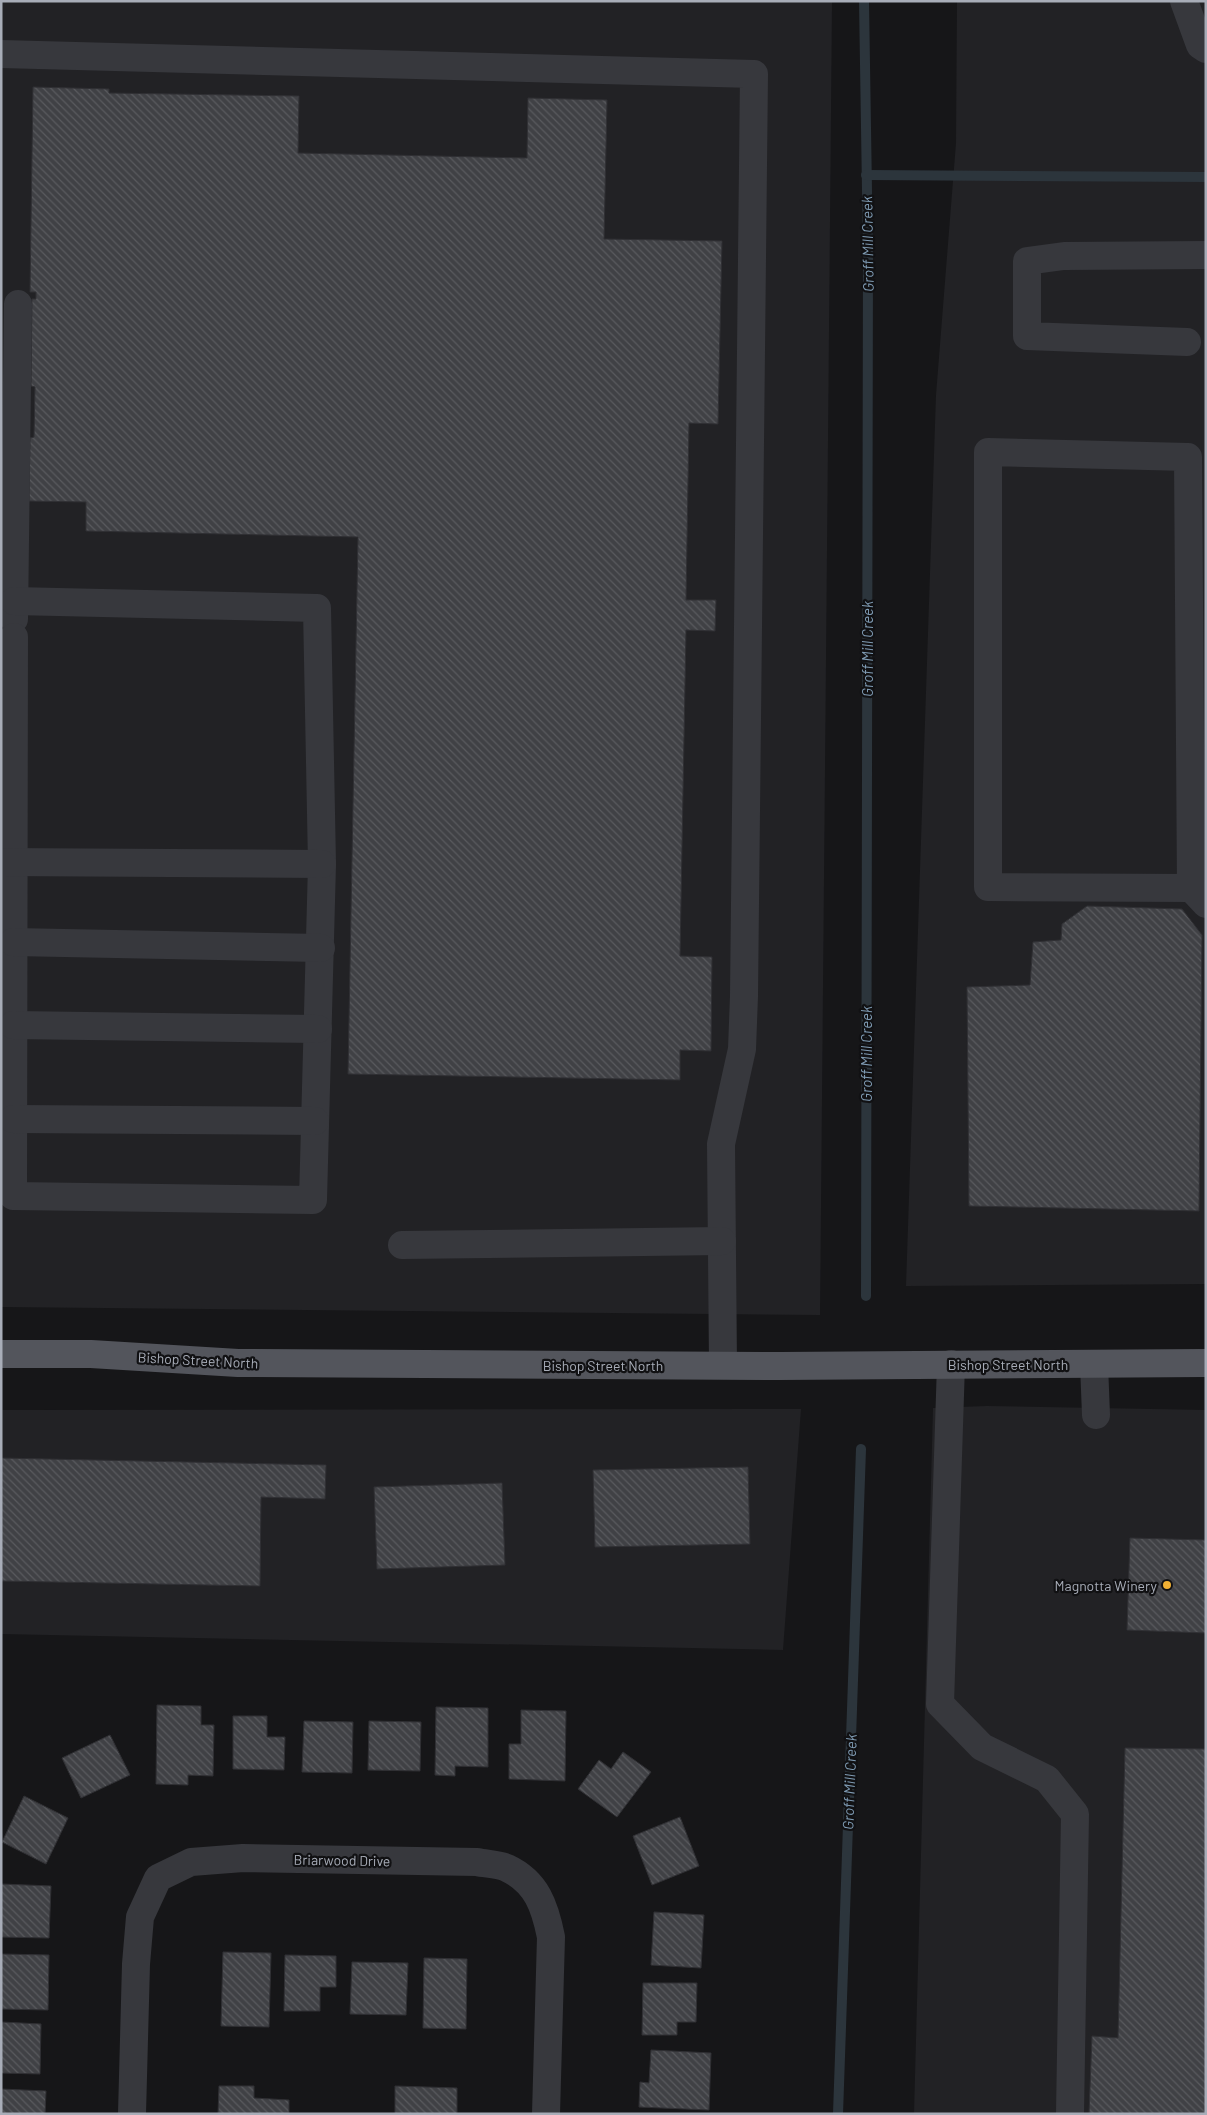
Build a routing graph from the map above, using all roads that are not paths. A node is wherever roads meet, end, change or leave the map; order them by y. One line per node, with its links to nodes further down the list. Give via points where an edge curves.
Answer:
1 (1184, 1): 2 (street, via 1200,45)
2 (1206, 49)
3 (1, 54): 19 (street, via 754,74 744,996 742,1049 721,1144)
4 (1206, 255): 6 (street, via 1064,256 1027,260 1027,336)
5 (18, 304): 7 (street)
6 (1187, 342)
7 (10, 354): 8 (street)
8 (14, 601): 9 (street); 11 (street, via 317,608)
9 (8, 637): 10 (street)
10 (7, 862): 11 (street); 13 (street)
11 (322, 864): 14 (street)
12 (1199, 896): 12 (street, via 1188,457 988,452 988,887)
13 (13, 942): 14 (street); 15 (street)
14 (321, 948): 16 (street)
15 (13, 1025): 16 (street); 17 (street)
16 (318, 1028): 18 (street)
17 (13, 1119): 18 (street); 18 (street, via 13,1196 313,1200)
18 (315, 1121)
19 (722, 1241): 20 (street); 25 (street)
20 (402, 1245)
21 (1, 1354): 25 (main road, Bishop Street North, via 91,1354 238,1363)
22 (1206, 1363): 24 (main road, Bishop Street North)
23 (951, 1364): 24 (main road, Bishop Street North); 25 (main road, Bishop Street North); 29 (street, via 940,1704 982,1746 1047,1779 1076,1814)
24 (1094, 1364): 26 (street)
25 (723, 1365)
26 (1096, 1415)
27 (132, 2114): 28 (street, Briarwood Drive, via 140,1917 158,1878 191,1862 243,1858 477,1862 506,1868 531,1885 546,1909 552,1937)
28 (546, 2114)
29 (1070, 2114)

